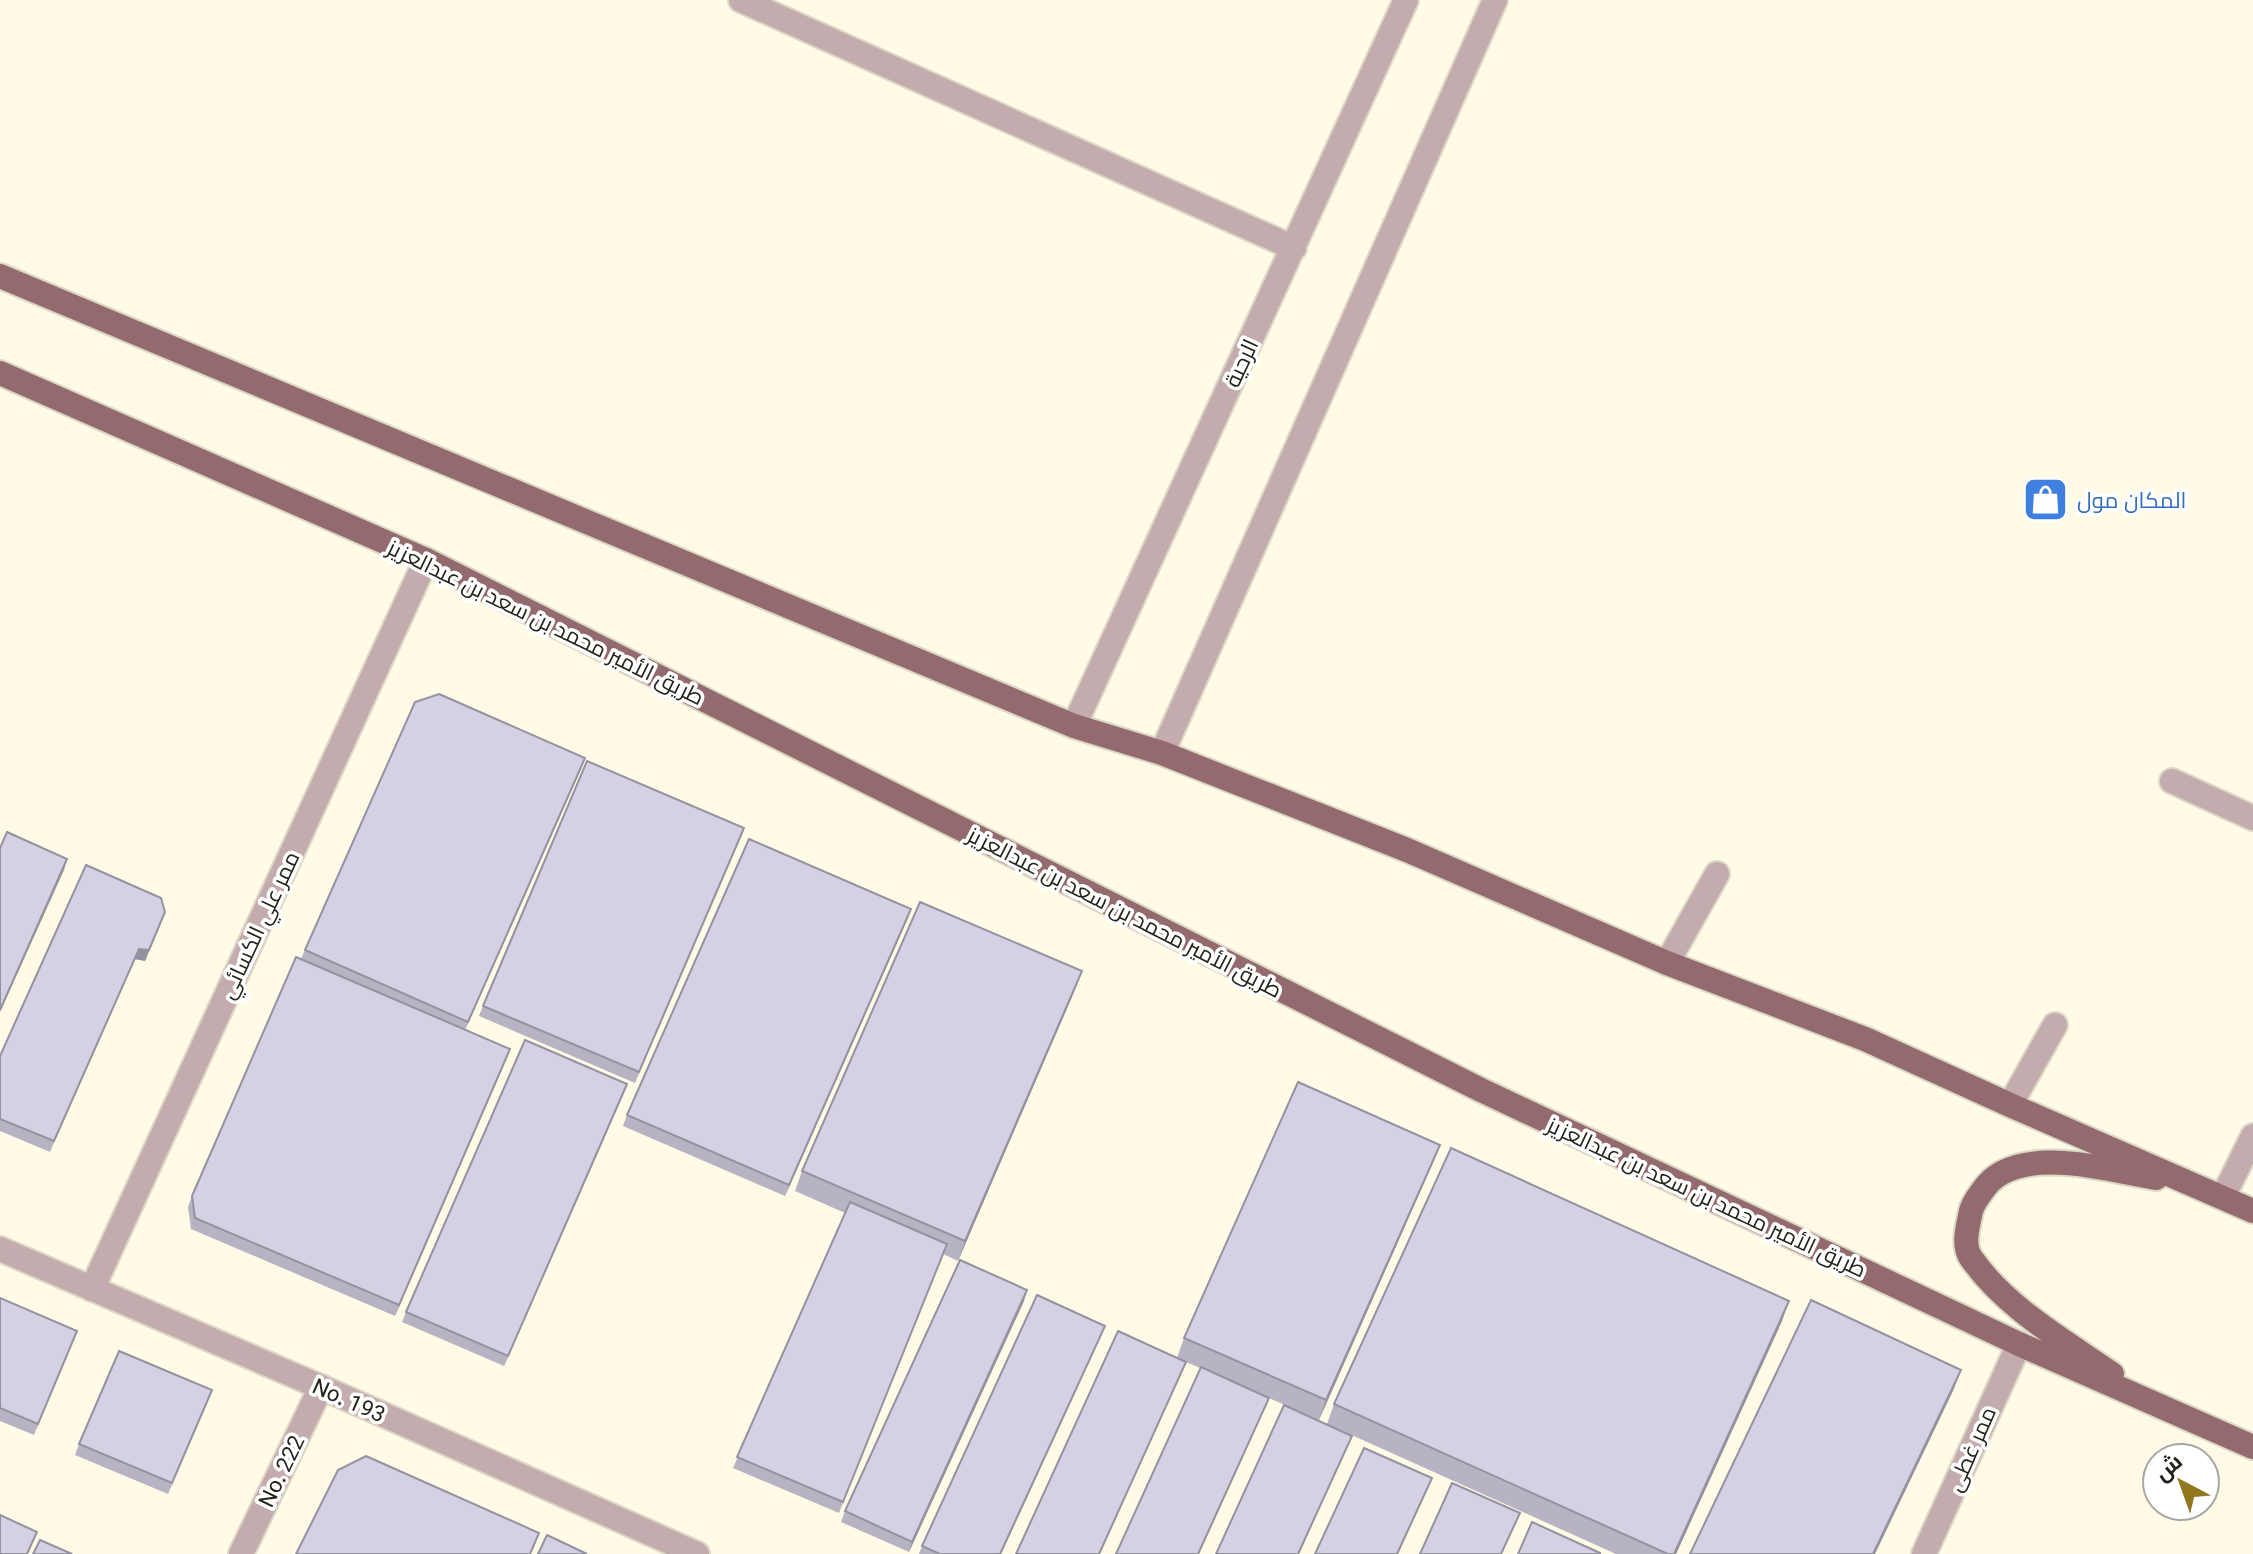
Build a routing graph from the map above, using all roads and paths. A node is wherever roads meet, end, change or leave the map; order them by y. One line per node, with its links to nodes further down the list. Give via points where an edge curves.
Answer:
1 (741, 0): 4 (street)
2 (1406, 0): 4 (street, الرحية)
3 (1495, 0): 9 (street)
4 (1294, 248): 8 (street, الرحية)
5 (0, 276): 8 (main road)
6 (0, 373): 7 (main road, طريق الأمير محمد بن سعد بن عبدالعزيز)
7 (426, 560): 21 (street, ممر علي الكسائي); 22 (main road, طريق الأمير محمد بن سعد بن عبدالعزيز, via 1481,1090)
8 (1074, 726): 9 (main road)
9 (1162, 753): 13 (main road, via 1407,850)
10 (2172, 781): 11 (street)
11 (2253, 818)
12 (1717, 874): 13 (street)
13 (1667, 963): 15 (main road, via 1865,1039)
14 (2055, 1025): 15 (street)
15 (2010, 1105): 17 (main road)
16 (2253, 1136): 18 (street)
17 (2194, 1184): 18 (main road); 24 (main road, via 2058,1162 2029,1164 1990,1180 1972,1206 1966,1234 1969,1255 2018,1308)
18 (2223, 1197): 19 (main road)
19 (2253, 1211)
20 (0, 1249): 21 (street, No. 193)
21 (92, 1289): 23 (street, No. 193)
22 (2019, 1344): 24 (main road, طريق الأمير محمد بن سعد بن عبدالعزيز); 28 (street, ممر غطى)
23 (321, 1387): 26 (street, No. 222); 27 (street, No. 193)
24 (2157, 1405): 25 (main road, طريق الأمير محمد بن سعد بن عبدالعزيز)
25 (2253, 1447)
26 (241, 1554)
27 (697, 1554)
28 (1924, 1554)

